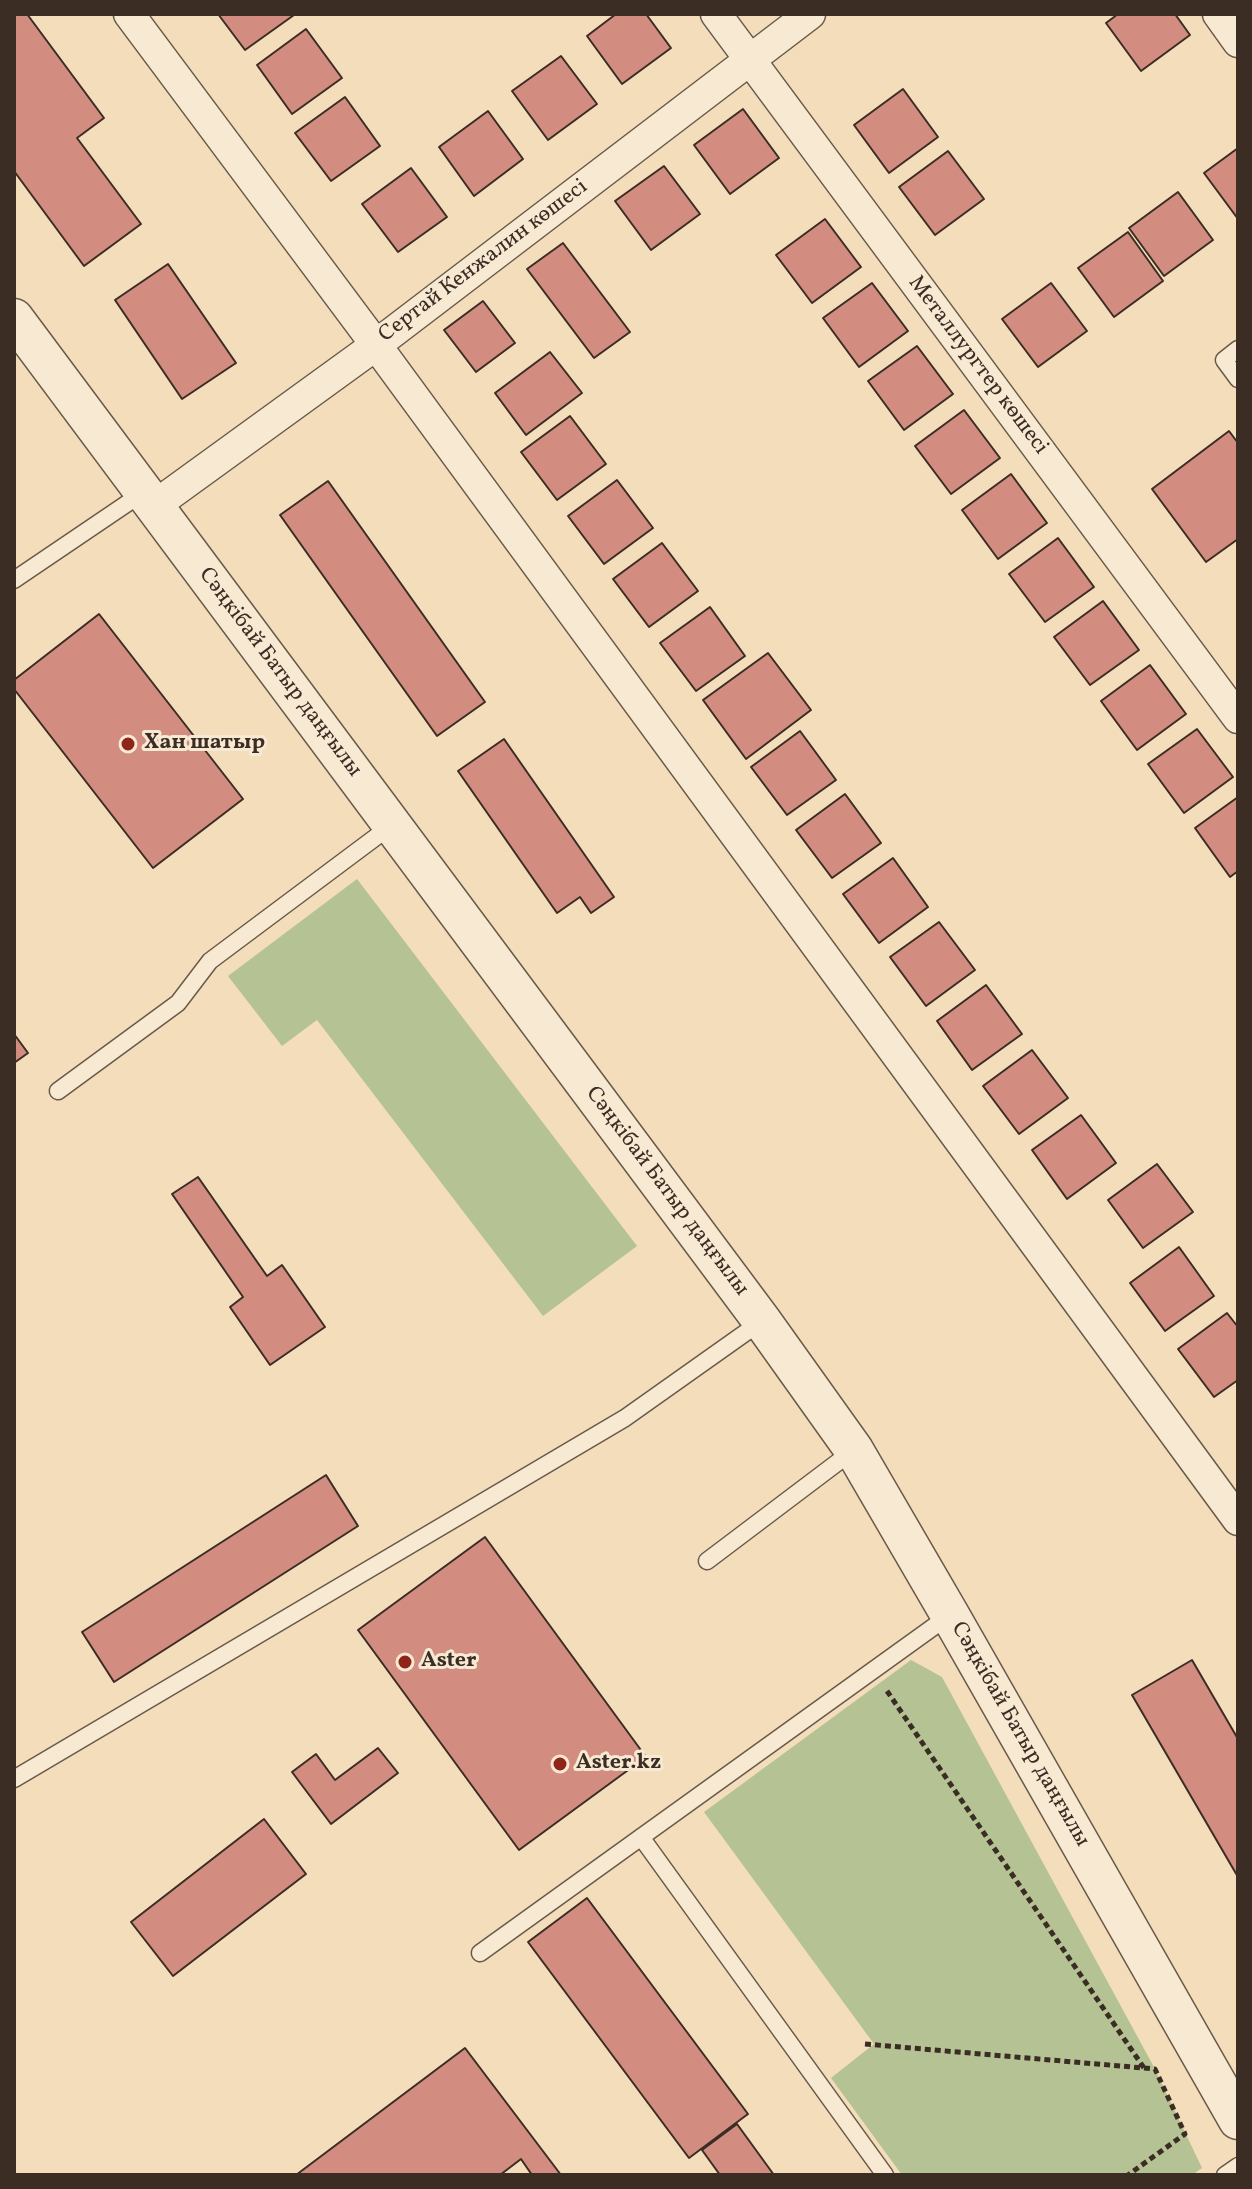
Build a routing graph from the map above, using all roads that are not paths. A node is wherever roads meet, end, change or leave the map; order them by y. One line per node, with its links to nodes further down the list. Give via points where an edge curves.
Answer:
1 (129, 14): 8 (street)
2 (716, 14): 6 (street, Металлургтер көшесі)
3 (810, 14): 6 (street, Сертай Кенжалин көшесі)
4 (1218, 14): 5 (street)
5 (1238, 42)
6 (750, 59): 8 (street, Сертай Кенжалин көшесі); 13 (street, Металлургтер көшесі)
7 (14, 318): 11 (street, Сәңкібай Батыр даңғылы)
8 (376, 345): 11 (street, Сертай Кенжалин көшесі); 18 (street)
9 (1238, 349): 10 (lane, via 1224,360)
10 (1238, 379)
11 (149, 499): 12 (lane); 14 (street, Сәңкібай Батыр даңғылы)
12 (14, 580)
13 (1238, 718)
14 (392, 825): 15 (lane, via 210,961 178,1003); 16 (street, Сәңкібай Батыр даңғылы)
15 (58, 1091)
16 (762, 1321): 17 (street, Сәңкібай Батыр даңғылы); 21 (lane, via 625,1418)
17 (854, 1450): 19 (lane); 20 (street, Сәңкібай Батыр даңғылы)
18 (1238, 1520)
19 (707, 1561)
20 (950, 1615): 22 (lane); 24 (street, Сәңкібай Батыр даңғылы)
21 (14, 1779)
22 (641, 1837): 23 (lane); 26 (lane)
23 (480, 1953)
24 (1238, 2120)
25 (1238, 2166): 27 (lane)
26 (885, 2175)
27 (1225, 2175)

